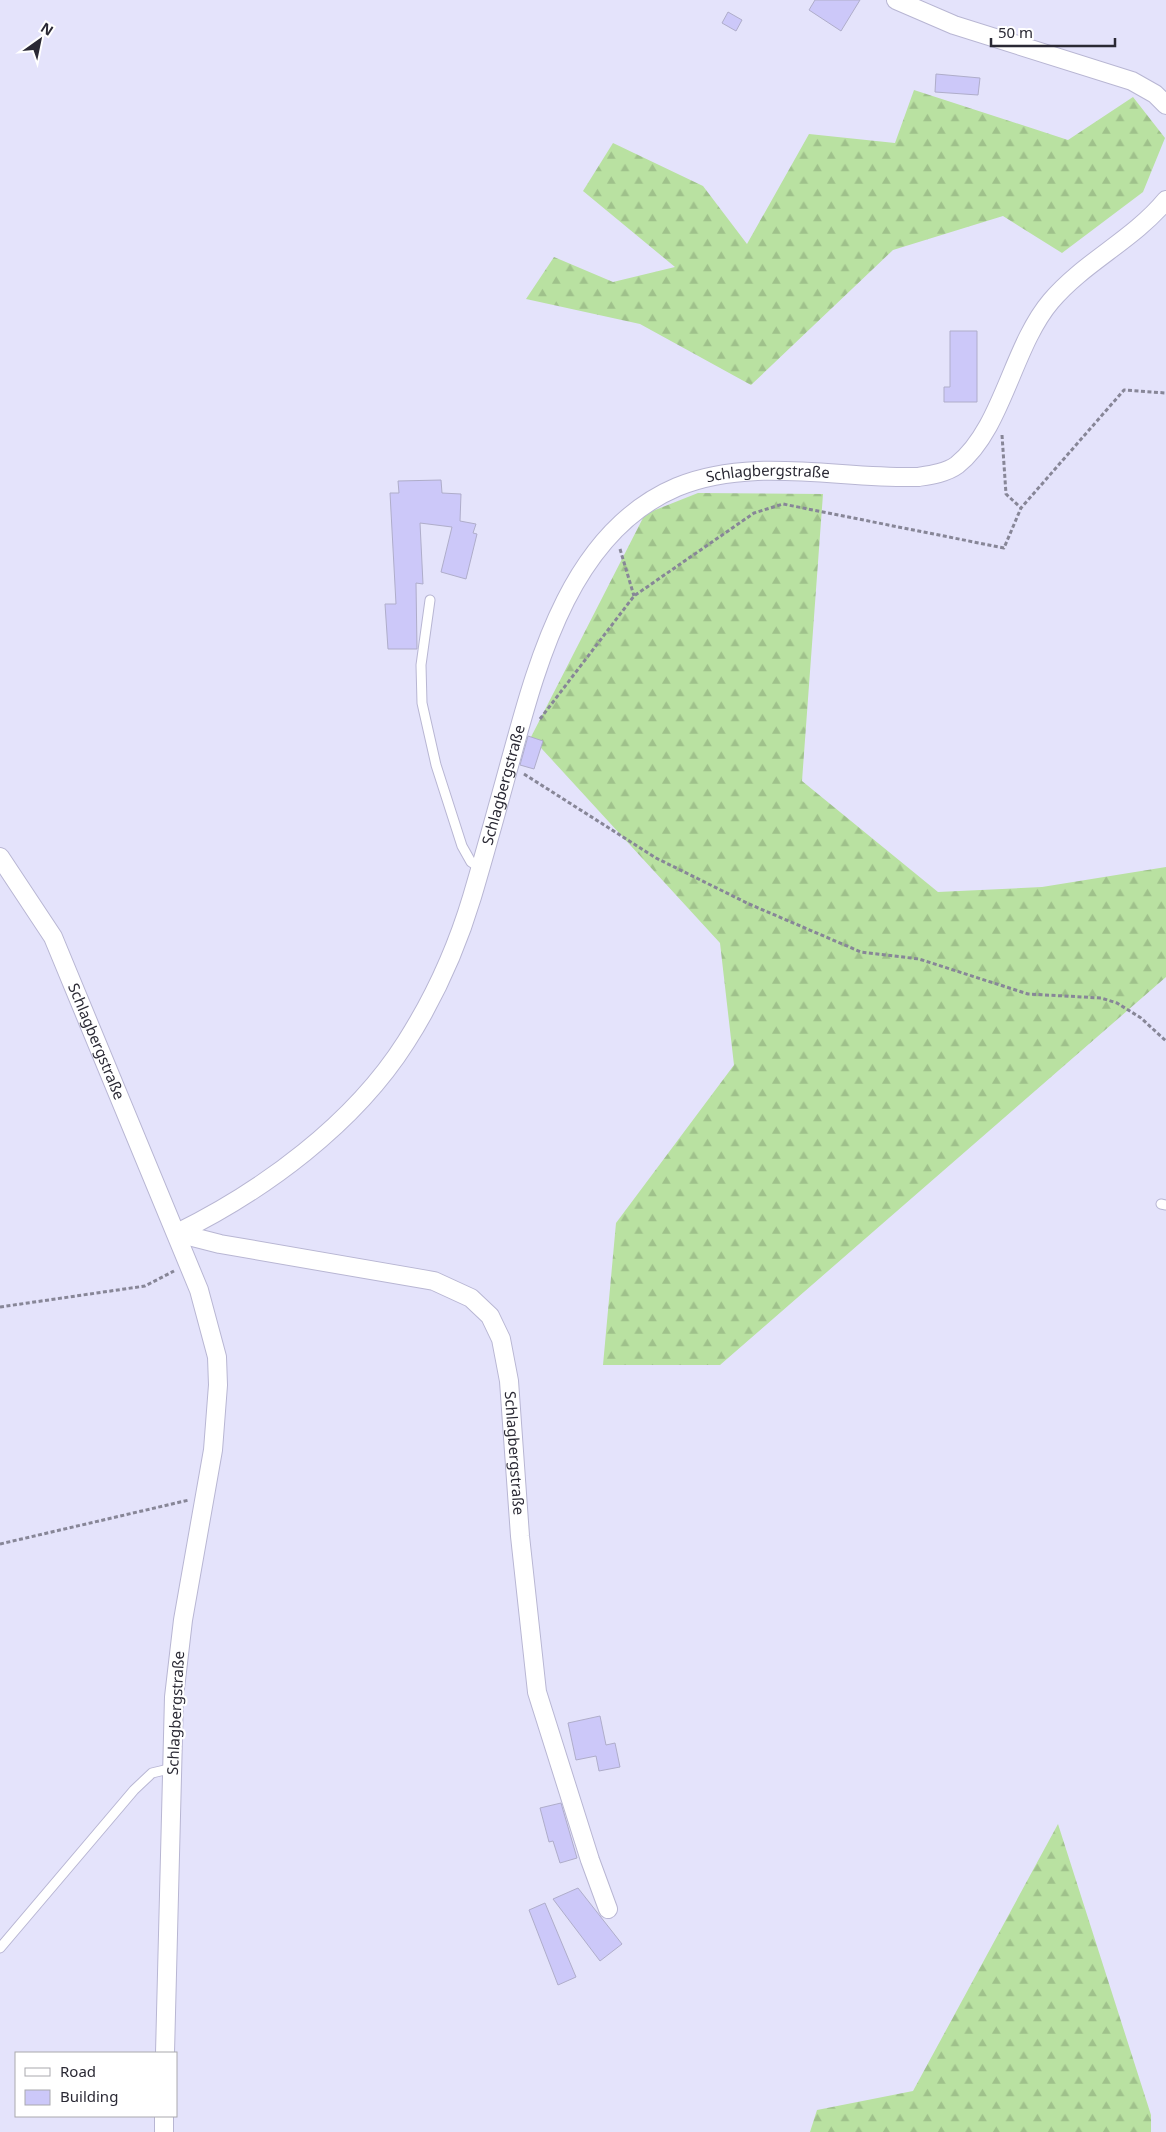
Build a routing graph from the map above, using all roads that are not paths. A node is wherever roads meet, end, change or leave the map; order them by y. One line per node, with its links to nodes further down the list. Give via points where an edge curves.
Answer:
1 (896, 0): 2 (street, via 962,28 1132,81 1155,94)
2 (1166, 105)
3 (1166, 200): 6 (street, Schlagbergstraße, via 1146,222 1053,299 1030,332 995,411 975,445 957,465 933,475 894,478 762,471 720,475 677,487 659,496 638,509 615,531 581,573 558,613 535,673)
4 (430, 600): 6 (lane, Schlagbergstraße, via 420,682 426,727 462,846 471,862)
5 (0, 857): 7 (street, Schlagbergstraße, via 52,937)
6 (480, 868): 7 (street, Schlagbergstraße, via 464,923 438,984 388,1068 351,1109 283,1168 242,1198)
7 (177, 1233): 8 (street, Schlagbergstraße, via 206,1311 217,1357 217,1416 177,1663); 9 (street, Schlagbergstraße, via 220,1244 434,1281 471,1298 490,1316 501,1339 509,1381 520,1536 537,1692)
8 (173, 1768): 10 (lane, via 152,1774 134,1790); 11 (street, Schlagbergstraße)
9 (608, 1909)
10 (0, 1948)
11 (165, 2052)
12 (164, 2117): 13 (street)
13 (164, 2132)

